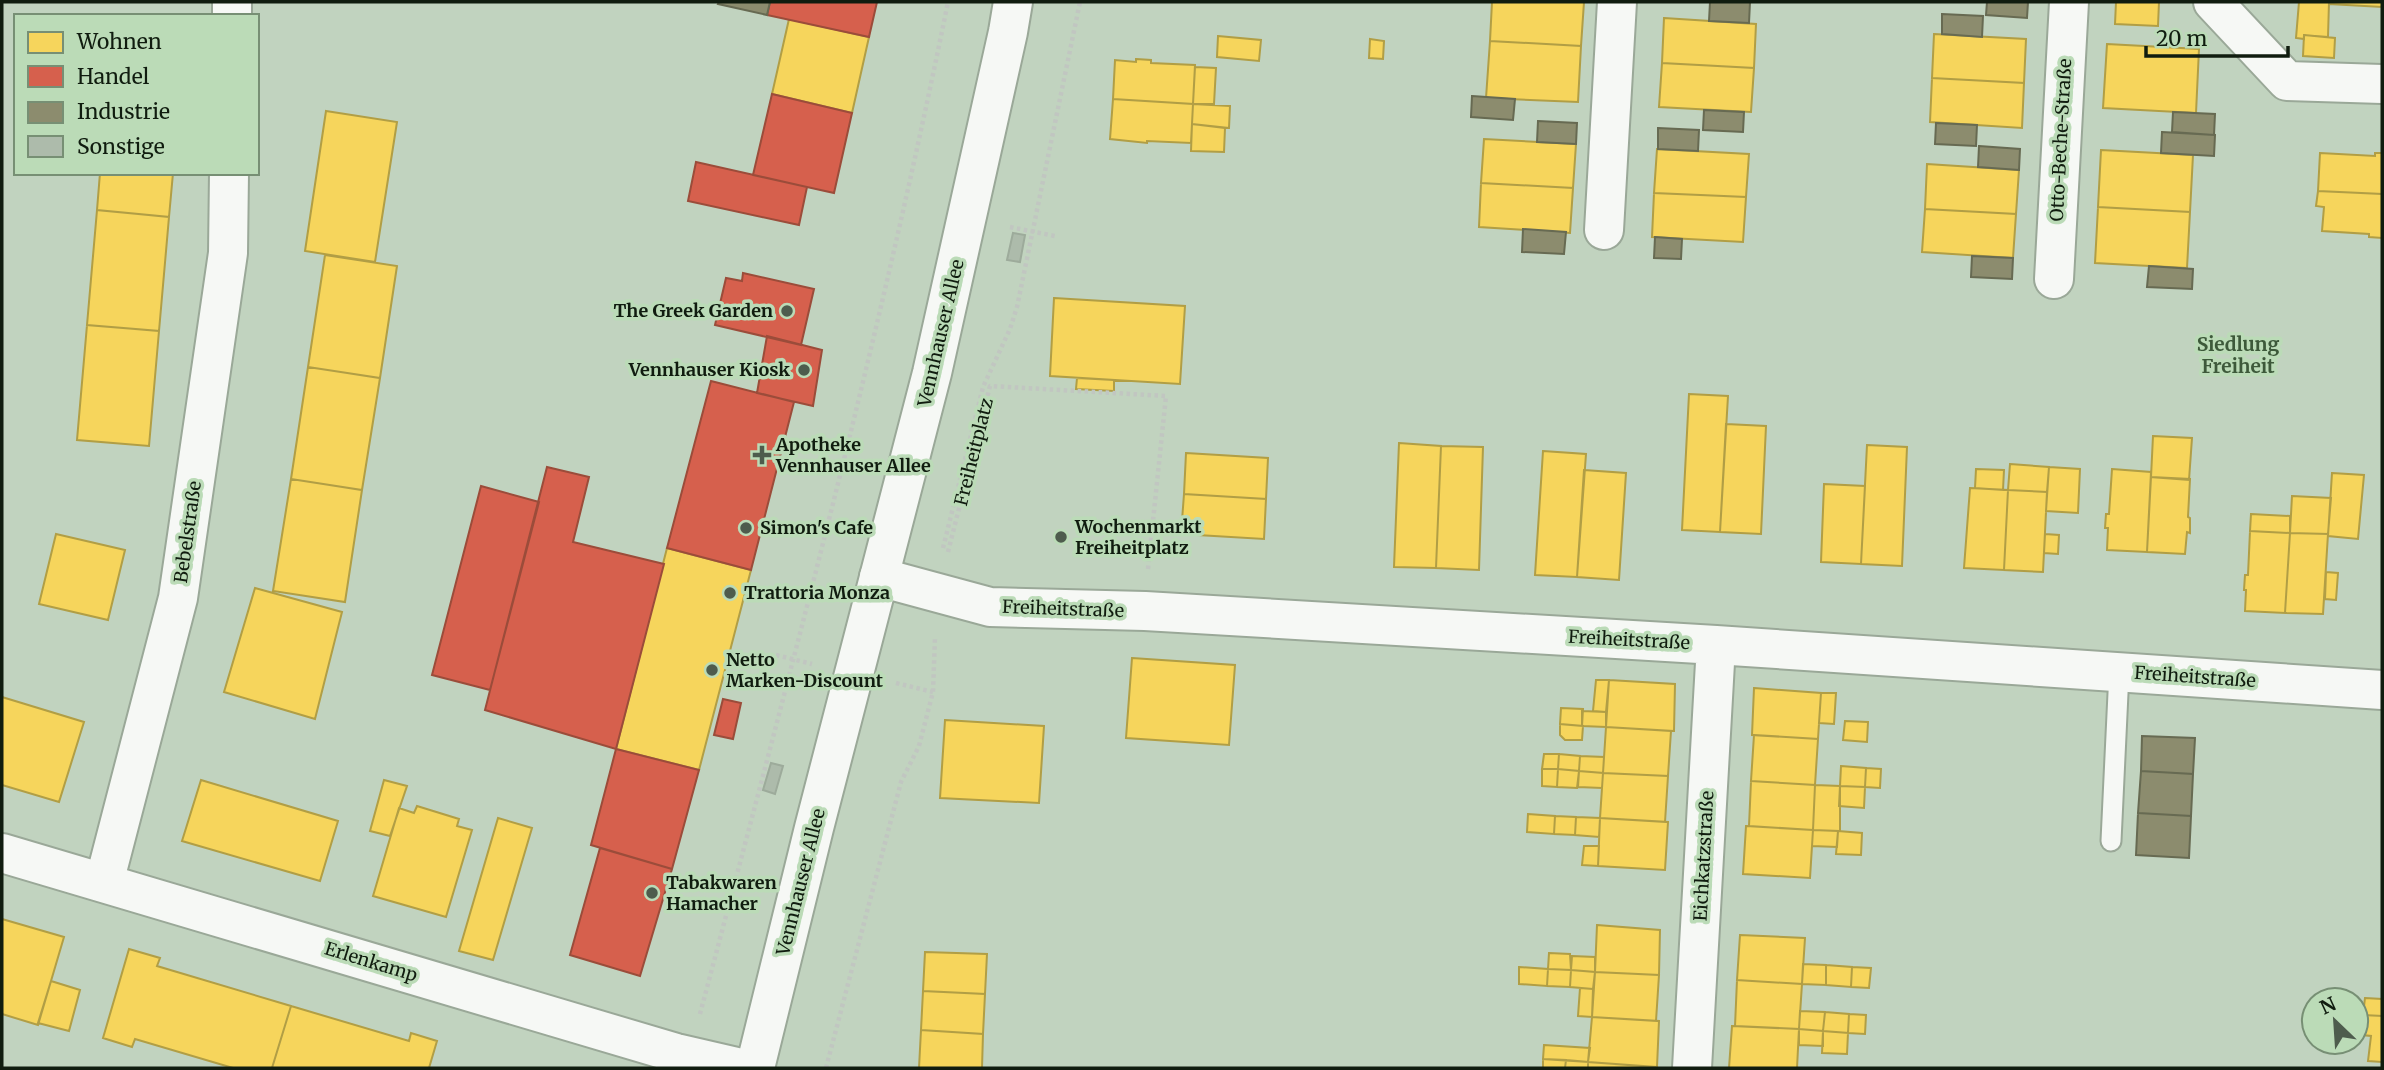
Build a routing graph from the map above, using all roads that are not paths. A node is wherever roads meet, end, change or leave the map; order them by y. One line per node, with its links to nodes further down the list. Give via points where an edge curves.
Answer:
1 (1013, 2): 9 (street, Vennhauser Allee, via 935,359)
2 (1616, 2): 7 (street)
3 (2068, 2): 8 (street, Otto-Beche-Straße)
4 (2213, 2): 5 (street, via 2287,81)
5 (2382, 84)
6 (229, 175): 15 (street, Bebelstraße, via 228,253 178,598)
7 (1604, 230)
8 (2054, 279)
9 (879, 578): 10 (street, Freiheitstraße, via 990,607 1145,611); 17 (street, Vennhauser Allee)
10 (1716, 645): 11 (street, Freiheitstraße); 18 (street, Eichkatzstraße)
11 (2119, 672): 12 (street, Freiheitstraße); 13 (lane)
12 (2382, 690)
13 (2111, 841)
14 (2, 853): 15 (street, Erlenkamp)
15 (104, 883): 16 (street, Erlenkamp, via 676,1053)
16 (741, 1068)
17 (755, 1068)
18 (1692, 1068)

